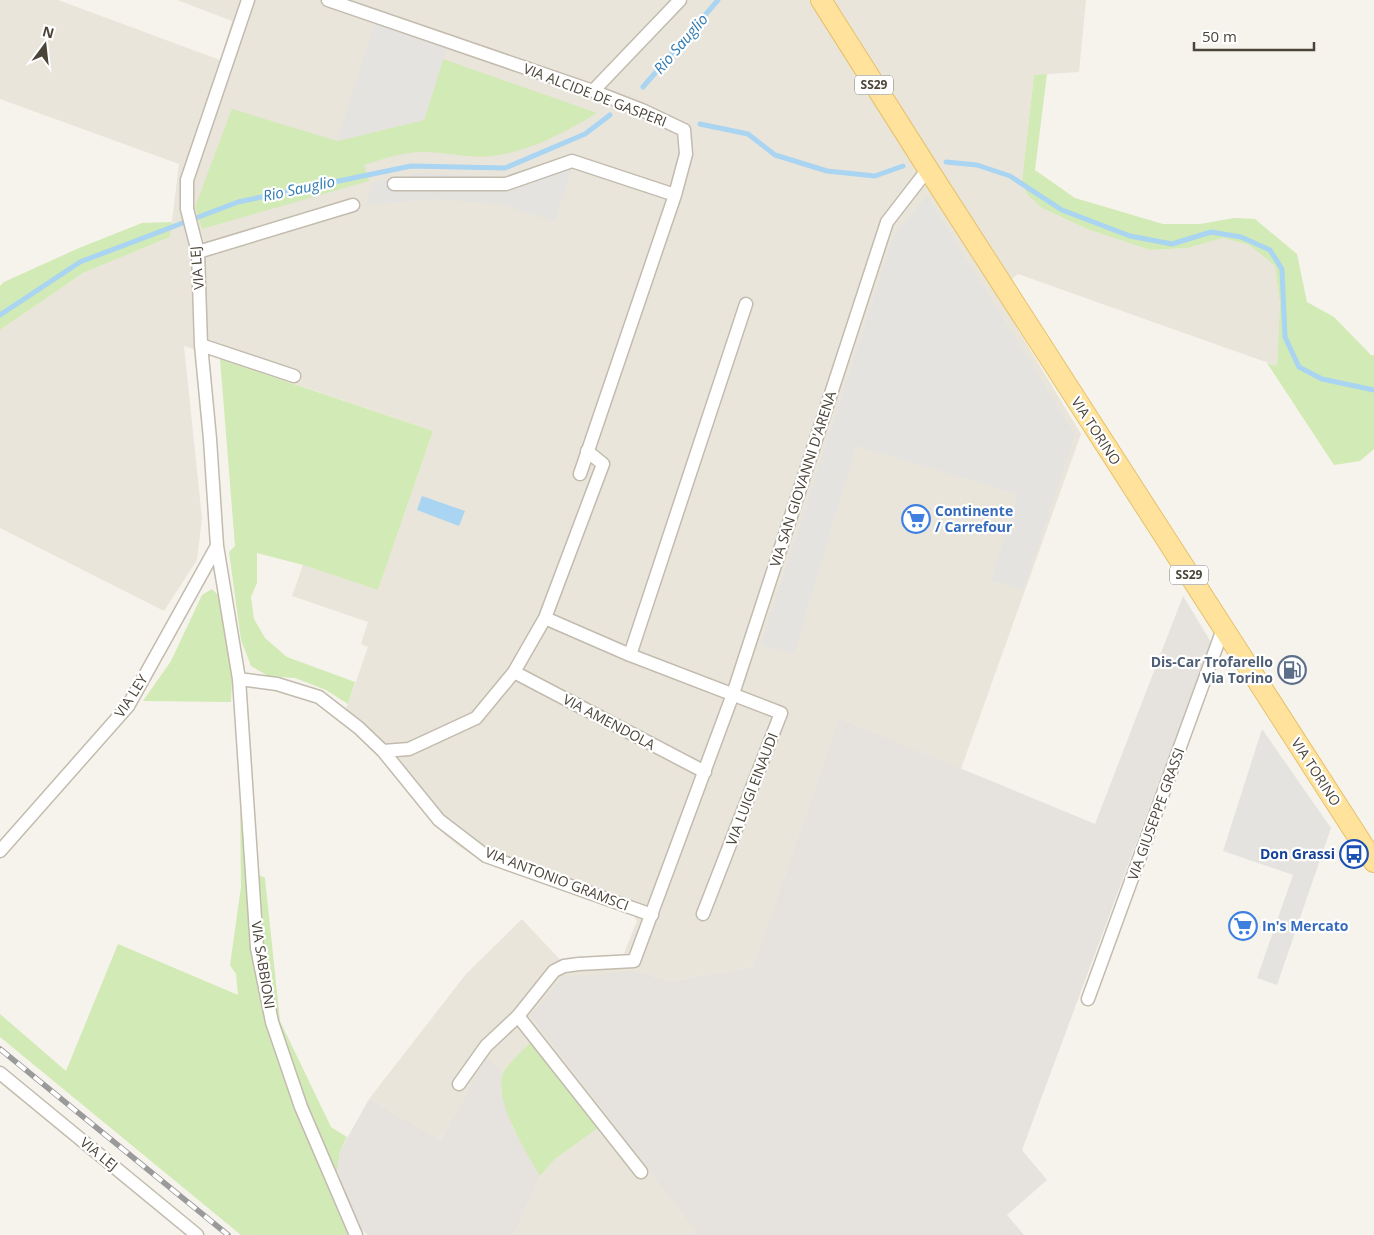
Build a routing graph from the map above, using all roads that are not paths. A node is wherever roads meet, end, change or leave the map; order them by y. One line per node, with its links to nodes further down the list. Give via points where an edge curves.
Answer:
1 (248, 0): 10 (street, VIA LEJ, via 187,180 187,209)
2 (328, 0): 5 (street, VIA ALCIDE DE GASPERI)
3 (680, 0): 5 (street)
4 (820, 0): 6 (main road, VIA TORINO / SS29)
5 (593, 92): 8 (street, VIA ALCIDE DE GASPERI, via 684,130 686,154)
6 (928, 169): 18 (main road, VIA TORINO / SS29); 22 (street, VIA SAN GIOVANNI D'ARENA, via 887,222)
7 (394, 184): 8 (street, via 506,184 572,161)
8 (675, 194): 14 (street, VIA ALCIDE DE GASPERI)
9 (353, 205): 10 (street)
10 (198, 252): 12 (street, VIA LEJ)
11 (746, 304): 19 (street)
12 (201, 345): 13 (street); 16 (street, VIA LEJ)
13 (294, 376)
14 (587, 451): 15 (street, VIA ALCIDE DE GASPERI); 17 (street, via 603,464)
15 (580, 474)
16 (217, 546): 21 (street, VIA SABBIONI); 25 (street, VIA LEY, via 128,706)
17 (545, 618): 19 (street); 20 (street)
18 (1223, 629): 26 (main road, VIA TORINO / SS29); 29 (street, VIA GIUSEPPE GRASSI)
19 (630, 655): 22 (street)
20 (514, 672): 23 (street, via 476,718 408,749); 24 (street, VIA AMENDOLA)
21 (239, 680): 23 (street, via 277,684 319,697); 35 (street, VIA SABBIONI, via 257,948 272,1022 301,1107)
22 (733, 694): 24 (street); 27 (street, VIA LUIGI EINAUDI, via 781,713)
23 (383, 751): 28 (street, VIA ANTONIO GRAMSCI, via 439,820 486,856)
24 (704, 772): 28 (street)
25 (0, 851)
26 (1374, 862)
27 (703, 914)
28 (652, 915): 30 (street, via 634,961 564,966 554,971)
29 (1088, 999)
30 (518, 1016): 32 (street, via 486,1046); 33 (street)
31 (0, 1073): 34 (street, VIA LEJ)
32 (459, 1084)
33 (641, 1172)
34 (197, 1235)
35 (356, 1235)

